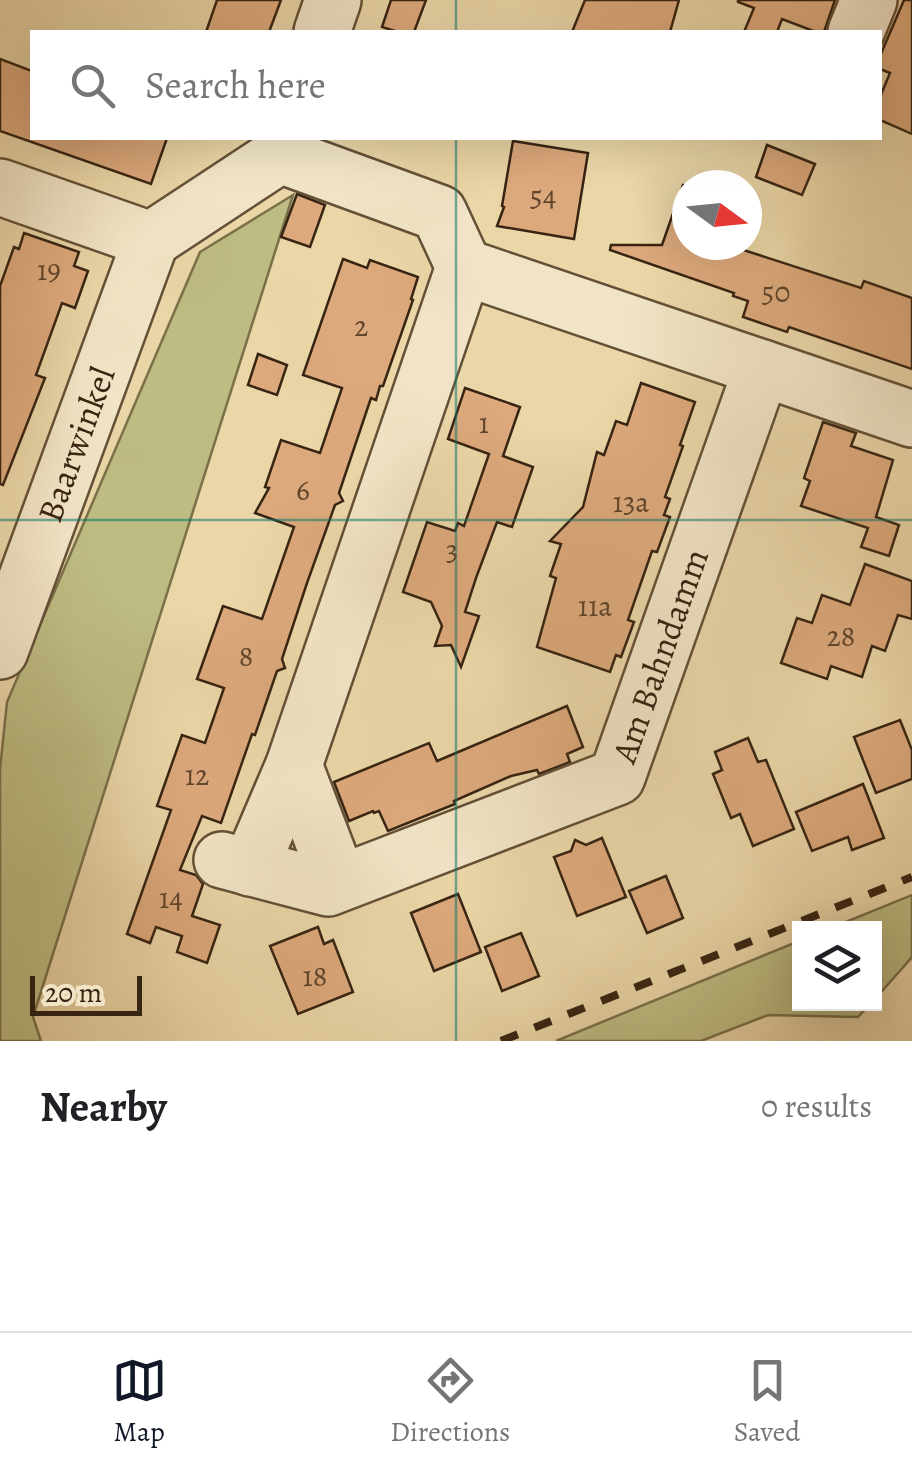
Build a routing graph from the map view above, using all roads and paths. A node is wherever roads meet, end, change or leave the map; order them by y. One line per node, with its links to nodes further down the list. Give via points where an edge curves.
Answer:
1 (333, 0): 3 (street)
2 (869, 0): 4 (street)
3 (323, 30)
4 (857, 30)
5 (283, 146): 7 (street); 8 (street, via 439,213)
6 (0, 187): 7 (street)
7 (151, 240): 11 (street, Baarwinkel)
8 (464, 267): 9 (street); 12 (street, Am Bahndamm)
9 (762, 368): 10 (street); 13 (street, Am Bahndamm, via 617,777)
10 (912, 419)
11 (0, 651)
12 (294, 764): 13 (street); 13 (street, Am Bahndamm, via 236,864 328,888)
13 (339, 883)

